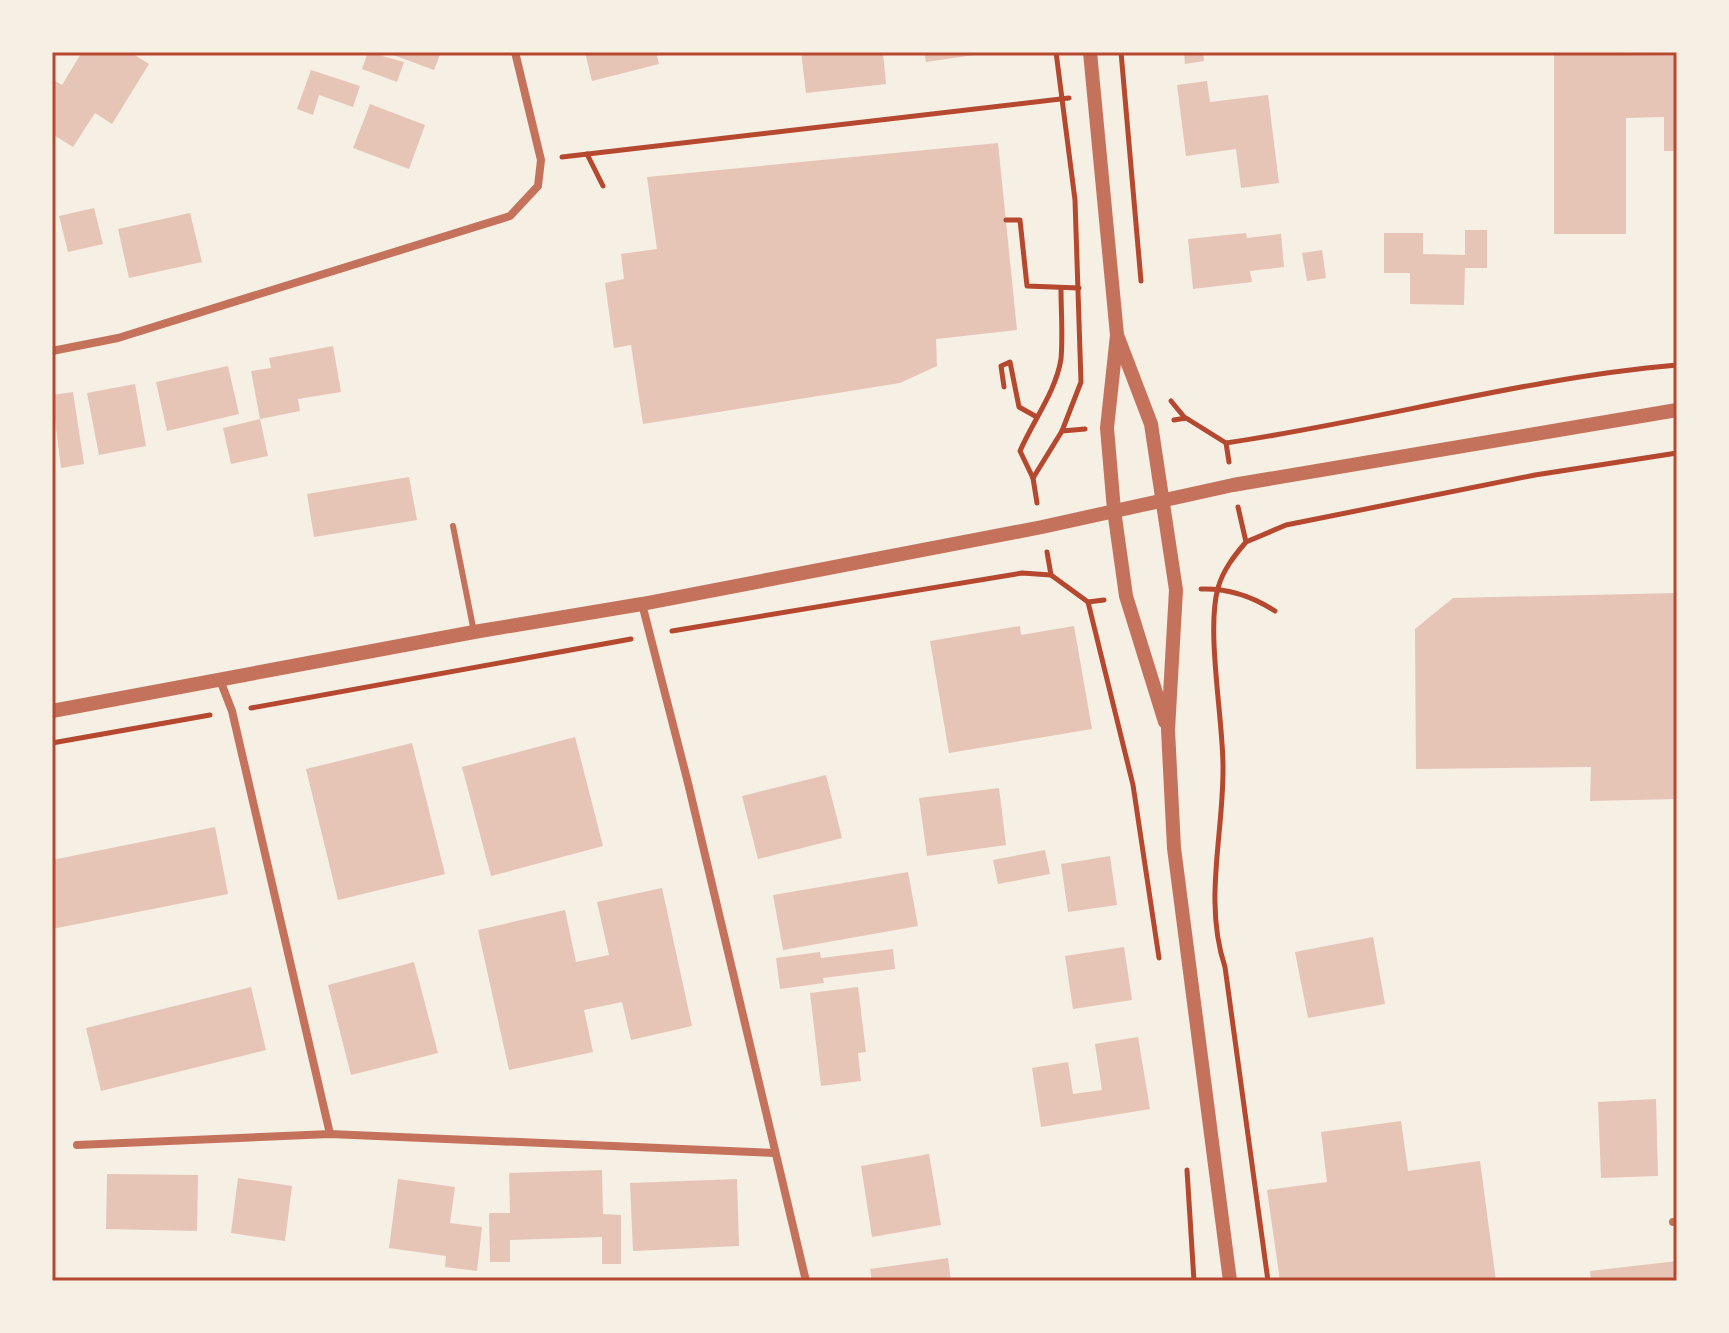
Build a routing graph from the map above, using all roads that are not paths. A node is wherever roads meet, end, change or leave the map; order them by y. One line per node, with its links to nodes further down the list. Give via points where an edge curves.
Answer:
1 (515, 52): 4 (street, via 541,160 538,186 510,216 118,338)
2 (1090, 52): 3 (street)
3 (1117, 335): 6 (street, via 1151,424); 7 (street, via 1107,428)
4 (52, 351)
5 (1677, 410): 6 (street)
6 (1164, 499): 7 (street); 13 (street, via 1176,590)
7 (1114, 510): 9 (street); 13 (street, via 1126,596)
8 (453, 526): 10 (lane)
9 (642, 604): 10 (street); 16 (street)
10 (474, 632): 11 (street)
11 (220, 680): 12 (street); 14 (street, via 232,711)
12 (52, 711)
13 (1168, 730): 18 (street, via 1174,848)
14 (330, 1134): 15 (street); 16 (street)
15 (77, 1145)
16 (775, 1153): 17 (street)
17 (806, 1281)
18 (1230, 1281)

